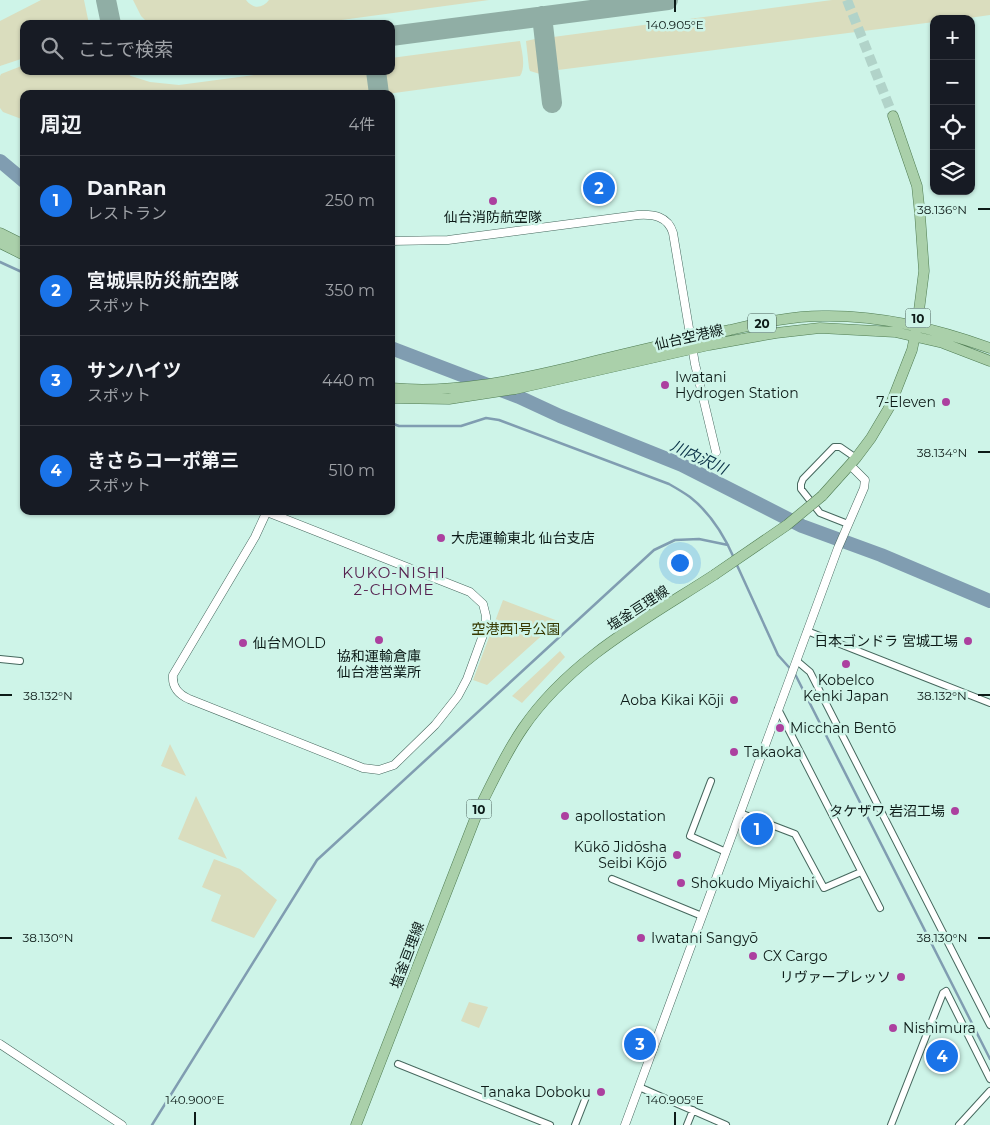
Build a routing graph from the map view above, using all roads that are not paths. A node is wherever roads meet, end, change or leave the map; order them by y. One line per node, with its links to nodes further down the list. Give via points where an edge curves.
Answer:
1 (893, 116): 7 (main road, 塩釜亘理線 / 10, via 917,186 924,271)
2 (0, 234): 5 (main road)
3 (395, 241): 8 (street, via 448,240 656,215 667,221 673,233)
4 (0, 243): 6 (main road)
5 (20, 243)
6 (20, 253)
7 (916, 331): 8 (main road, 仙台空港線 / 20, via 882,320 823,316 765,322); 9 (main road, 仙台空港線 / 20, via 956,336); 10 (main road, 仙台空港線 / 20, via 820,328 776,333); 11 (main road, 仙台空港線 / 20); 15 (main road, 塩釜亘理線 / 10, via 905,371 890,406)
8 (691, 338): 10 (street); 12 (main road, 仙台空港線 / 20, via 477,386)
9 (990, 348)
10 (693, 350): 13 (main road, 仙台空港線 / 20, via 550,383 484,394 449,399); 14 (street)
11 (990, 361)
12 (395, 388)
13 (395, 398)
14 (716, 452)
15 (853, 461): 18 (street, via 865,484); 18 (street, via 840,448 834,447 801,484 801,489 820,512); 41 (main road, 塩釜亘理線 / 10, bridge, via 822,496 787,525 610,643 562,682 535,711 506,755 478,812)
16 (266, 515): 17 (street, via 174,675 174,686 178,693 189,699 363,768 388,768 435,725 458,696 486,627 483,604 470,592)
17 (275, 515)
18 (848, 524): 19 (street)
19 (807, 631): 22 (street); 23 (street)
20 (0, 660): 21 (street)
21 (20, 661)
22 (796, 662): 24 (street); 32 (street, via 810,672)
23 (990, 703)
24 (778, 709): 26 (street); 28 (street)
25 (711, 781): 27 (street, via 690,836)
26 (740, 813): 27 (street); 28 (street, via 795,834 824,888)
27 (726, 852): 31 (street)
28 (861, 872): 30 (street)
29 (612, 880): 31 (street)
30 (880, 908)
31 (702, 916): 36 (street)
32 (990, 1025)
33 (0, 1044): 40 (street)
34 (398, 1064): 42 (street)
35 (990, 1079): 47 (street, via 946,991 942,993)
36 (639, 1086): 39 (street); 44 (street)
37 (990, 1091): 48 (street)
38 (586, 1097): 43 (street)
39 (693, 1110): 45 (street); 46 (street)
40 (122, 1125)
41 (356, 1125)
42 (550, 1125)
43 (575, 1125)
44 (625, 1125)
45 (687, 1125)
46 (726, 1125)
47 (891, 1125)
48 (959, 1125)

